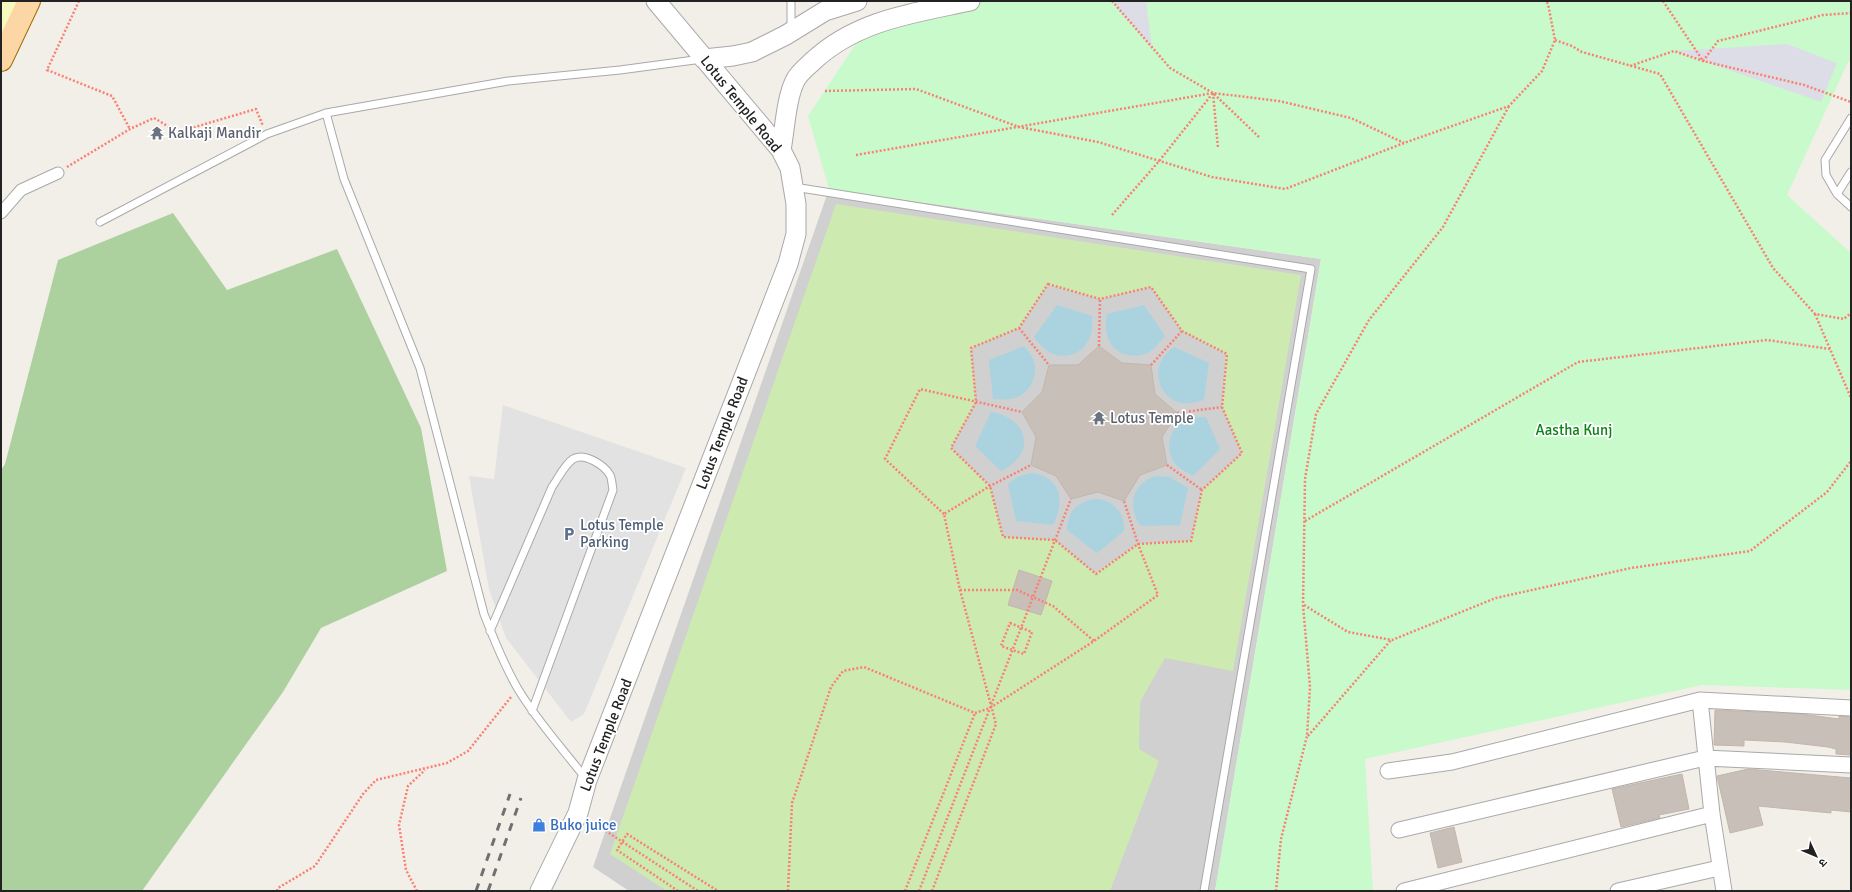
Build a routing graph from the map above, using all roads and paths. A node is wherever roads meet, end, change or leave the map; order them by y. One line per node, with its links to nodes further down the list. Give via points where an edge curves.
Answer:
1 (12, 1): 12 (main road)
2 (29, 1): 16 (main road)
3 (78, 1): 26 (path, via 47,70 112,96)
4 (656, 1): 15 (street, Lotus Temple Road)
5 (791, 1): 13 (lane)
6 (857, 1): 13 (street, via 826,11)
7 (970, 1): 31 (street, via 878,22 838,41 818,56 797,77 792,89)
8 (1112, 1): 20 (path, via 1170,68)
9 (1546, 1): 14 (path)
10 (1663, 1): 17 (path)
11 (1851, 13): 17 (path, via 1823,15 1718,41)
12 (1, 22)
13 (791, 32): 15 (street, via 752,52)
14 (1555, 40): 18 (path, via 1582,52); 22 (path, via 1542,72)
15 (704, 59): 23 (lane, via 508,81); 31 (street, Lotus Temple Road)
16 (1, 60)
17 (1704, 61): 18 (path, via 1674,52); 21 (path, via 1804,85)
18 (1630, 66): 44 (path, via 1660,74 1773,268)
19 (825, 91): 25 (path, via 916,89)
20 (1213, 93): 25 (path); 28 (path); 29 (path, via 1279,101 1351,118); 30 (path); 33 (path)
21 (1851, 102)
22 (1509, 106): 29 (path); 64 (path, via 1443,227 1369,320 1316,414 1305,479)
23 (326, 113): 27 (lane); 71 (lane, via 344,179 420,368)
24 (1851, 118): 37 (lane, via 1825,160 1826,175)
25 (1019, 127): 32 (path); 33 (path, via 1098,142)
26 (130, 129): 27 (path, via 154,118 178,132 256,109); 34 (path)
27 (267, 134): 41 (lane)
28 (1259, 137)
29 (1404, 144): 33 (path, via 1285,189 1212,177)
30 (1218, 148)
31 (781, 150): 36 (street, Lotus Temple Road, via 790,168)
32 (856, 155)
33 (1160, 160): 40 (path)
34 (58, 173): 39 (street, via 21,190)
35 (1849, 176): 37 (lane)
36 (794, 187): 86 (street, Lotus Temple Road, via 796,234 788,264); 102 (lane, via 1310,269)
37 (1837, 194): 38 (lane)
38 (1851, 207)
39 (1, 214)
40 (1112, 215)
41 (100, 222)
42 (1100, 300): 45 (path, via 1048,284); 46 (path, via 1151,287); 47 (path)
43 (1851, 313): 44 (path, via 1844,319)
44 (1815, 314): 48 (path)
45 (1020, 328): 49 (path); 52 (path, via 970,348)
46 (1182, 331): 50 (path); 53 (path, via 1226,354)
47 (1099, 346)
48 (1830, 349): 51 (path); 64 (path, via 1767,340 1578,362)
49 (1049, 365)
50 (1151, 365)
51 (1851, 398)
52 (976, 402): 54 (path); 59 (path, via 951,448); 63 (path, via 920,389 885,459)
53 (1222, 407): 55 (path); 60 (path, via 1242,453)
54 (1022, 412)
55 (1177, 412)
56 (1851, 461): 72 (path, via 1827,492 1750,551 1631,568 1496,598)
57 (1030, 465): 59 (path)
58 (1167, 465): 60 (path)
59 (990, 486): 63 (path); 65 (path, via 1003,537)
60 (1202, 490): 66 (path, via 1191,541)
61 (1071, 499): 65 (path)
62 (1124, 501): 66 (path)
63 (944, 514): 67 (path)
64 (1304, 521): 69 (path)
65 (1055, 540): 66 (path, via 1096,574); 68 (path)
66 (1138, 544): 73 (path, via 1158,595)
67 (960, 590): 68 (path, via 1017,590); 77 (path)
68 (1033, 596): 70 (path); 73 (path, via 1053,606)
69 (1303, 605): 72 (path, via 1348,632); 81 (path, via 1310,687)
70 (1021, 628): 74 (path); 74 (path, via 1032,632 1024,654); 74 (path, via 1010,623 1001,646)
71 (490, 631): 75 (lane); 79 (lane, via 552,487 565,468 573,459 583,457 604,466 611,476 613,490)
72 (1392, 640): 81 (path)
73 (1094, 641): 77 (path)
74 (1013, 650): 77 (path)
75 (517, 688): 79 (lane); 84 (path, via 468,751 447,763)
76 (1700, 700): 78 (street); 82 (street); 85 (street, via 1452,762)
77 (990, 708): 80 (path); 100 (path); 101 (path, via 996,724)
78 (1851, 708)
79 (532, 711): 86 (lane)
80 (975, 713): 98 (path, via 864,667 843,671 831,687 792,804); 99 (path)
81 (1307, 736): 103 (path, via 1280,839)
82 (1705, 758): 83 (street); 88 (street); 89 (street)
83 (1851, 765)
84 (427, 769): 92 (path, via 376,780 363,794 315,866); 93 (path, via 408,786 399,825 406,870)
85 (1388, 771)
86 (587, 780): 87 (street, Lotus Temple Road)
87 (578, 813): 90 (path); 94 (street, Lotus Temple Road)
88 (1712, 814): 91 (street); 104 (street)
89 (1399, 830)
90 (622, 842): 95 (path, via 617,850); 96 (path); 97 (path, via 627,834)
91 (1720, 868): 105 (street); 106 (street)
92 (276, 891)
93 (417, 891)
94 (540, 891)
95 (678, 891)
96 (698, 891)
97 (718, 891)
98 (788, 891)
99 (905, 891)
100 (919, 891)
101 (932, 891)
102 (1204, 891)
103 (1276, 891)
104 (1404, 891)
105 (1618, 891)
106 (1724, 891)

